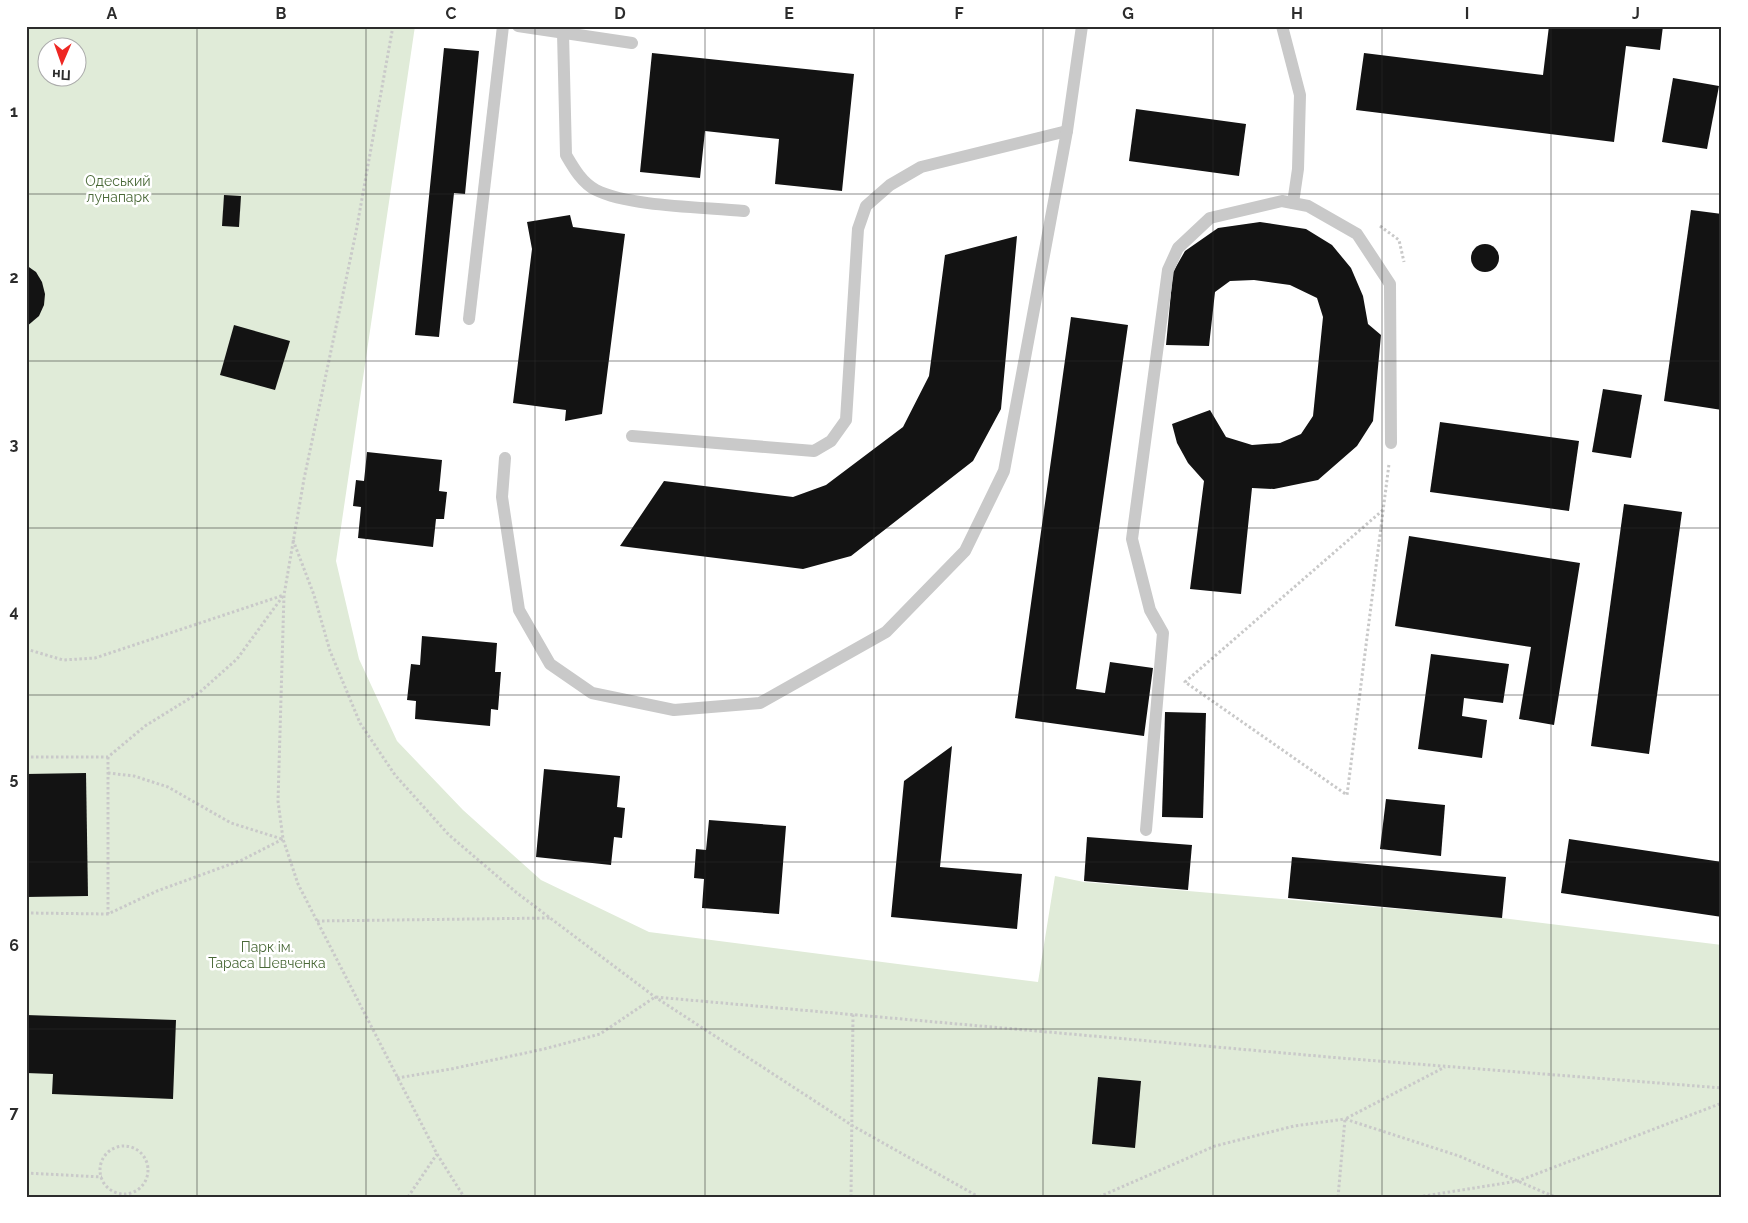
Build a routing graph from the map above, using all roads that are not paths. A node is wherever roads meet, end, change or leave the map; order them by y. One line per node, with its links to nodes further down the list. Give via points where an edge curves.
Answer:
1 (503, 26): 10 (lane)
2 (518, 26): 5 (lane)
3 (1082, 26): 7 (lane)
4 (1282, 26): 8 (lane, via 1300,95)
5 (563, 33): 6 (lane); 9 (lane, via 566,154 575,170 594,189 628,200)
6 (632, 43)
7 (1067, 131): 11 (lane, via 922,167 890,185 866,206 858,229 846,420 831,442 814,451); 13 (lane, via 1004,471 965,551 886,632 760,703 674,710 592,693 550,664 520,610 502,497)
8 (1294, 203): 12 (lane, via 1308,206 1357,234 1390,284); 14 (lane, via 1282,201 1210,218 1178,248 1168,270 1132,539 1150,610 1163,633)
9 (744, 211)
10 (469, 319)
11 (632, 436)
12 (1392, 443)
13 (504, 458)
14 (1146, 830)

